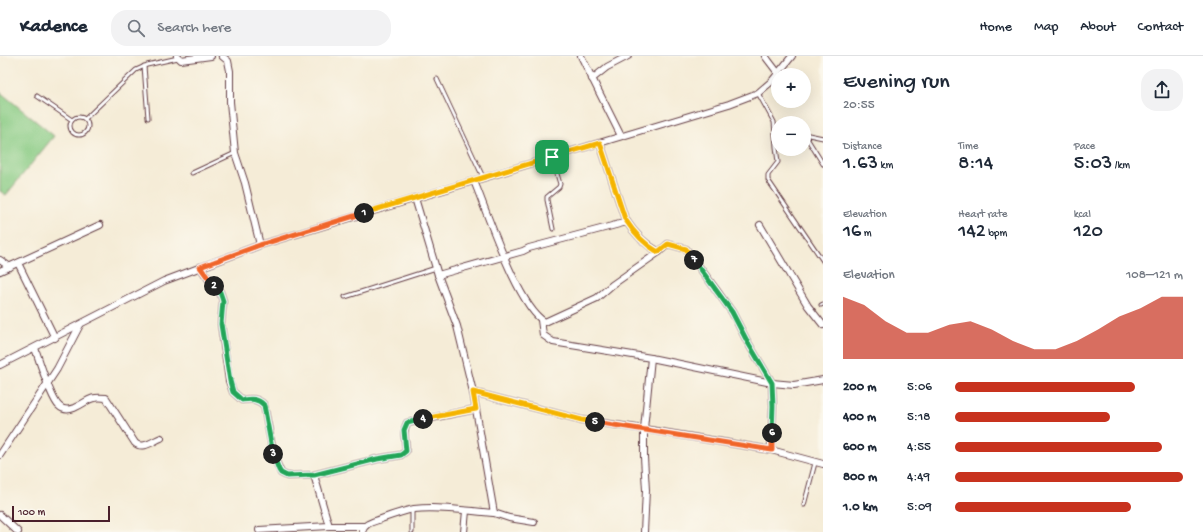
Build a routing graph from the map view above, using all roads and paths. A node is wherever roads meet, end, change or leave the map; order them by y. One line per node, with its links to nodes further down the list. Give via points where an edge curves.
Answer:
1 (211, 56): 7 (street, via 181,60)
2 (222, 56): 25 (street, via 228,60 230,71)
3 (581, 56): 12 (street)
4 (628, 56): 12 (street, via 607,67)
5 (765, 56): 9 (street)
6 (792, 56): 10 (street)
7 (177, 57): 8 (lane)
8 (144, 66): 17 (lane); 18 (lane, via 120,84)
9 (774, 68)
10 (782, 68)
11 (437, 79): 30 (lane)
12 (592, 79): 20 (street)
13 (771, 82): 14 (street)
14 (758, 93): 16 (lane); 20 (street)
15 (37, 96): 19 (lane)
16 (772, 116)
17 (148, 118)
18 (85, 119): 19 (lane, via 76,117); 19 (lane, via 88,126 86,132 81,135 71,131)
19 (72, 120)
20 (621, 136): 23 (street)
21 (811, 136): 22 (lane)
22 (823, 138)
23 (600, 143): 27 (street); 33 (street)
24 (811, 146): 28 (lane)
25 (235, 153): 29 (lane); 37 (street)
26 (777, 156): 41 (lane, via 778,162 768,175 768,180)
27 (552, 157): 30 (street); 36 (lane, via 560,184 546,200)
28 (823, 164)
29 (192, 173)
30 (483, 177): 31 (street)
31 (474, 181): 32 (street); 39 (street)
32 (415, 198): 37 (street); 45 (street)
33 (627, 222): 38 (street, via 648,246); 39 (street)
34 (100, 225): 42 (street)
35 (760, 225): 51 (street, via 808,306)
36 (553, 229)
37 (260, 245): 44 (street)
38 (658, 252): 49 (street, via 597,298 545,322); 57 (street, via 668,244 686,249 732,312)
39 (504, 256): 47 (street); 49 (street, via 521,292)
40 (0, 260): 43 (street)
41 (823, 261)
42 (18, 263): 43 (street); 52 (street)
43 (10, 267): 46 (street)
44 (200, 267): 50 (street, via 164,281); 67 (street, via 220,292 223,301 221,324 233,392 242,400 255,399 264,405 274,457 281,473 287,476)
45 (436, 268): 47 (street); 48 (lane)
46 (0, 271)
47 (438, 275): 59 (street, via 457,326)
48 (345, 297)
49 (541, 320): 54 (street, via 543,335 553,342)
50 (80, 325): 52 (street); 58 (street)
51 (823, 325)
52 (55, 338): 53 (street)
53 (35, 348): 55 (street); 58 (street)
54 (652, 358): 57 (street); 61 (street)
55 (0, 365)
56 (823, 380): 57 (street, via 794,385)
57 (772, 383): 63 (street)
58 (48, 384): 62 (street, via 56,402 64,409 74,408 95,397 106,398 138,446); 64 (street)
59 (473, 392): 60 (street); 61 (street, via 582,420)
60 (476, 409): 67 (street, via 407,423 404,430 406,451 401,455); 71 (street)
61 (644, 429): 63 (street); 80 (street)
62 (161, 438)
63 (772, 450): 65 (street)
64 (0, 455)
65 (815, 463): 66 (street); 68 (lane)
66 (823, 464)
67 (314, 475): 74 (street)
68 (804, 505)
69 (412, 509): 70 (street, via 441,508); 75 (street, via 392,515); 78 (lane)
70 (466, 511): 71 (street); 79 (street)
71 (494, 513): 73 (street)
72 (0, 515): 77 (street)
73 (534, 522)
74 (329, 526): 75 (street); 76 (street)
75 (363, 529)
76 (259, 530)
77 (18, 532)
78 (412, 532)
79 (464, 532)
80 (644, 532)

